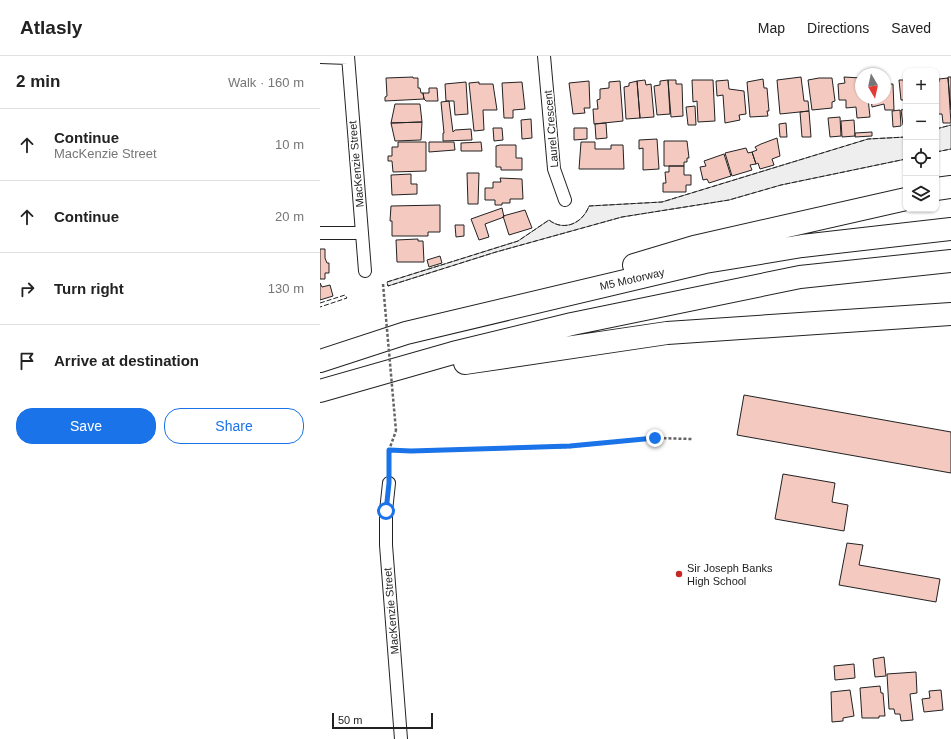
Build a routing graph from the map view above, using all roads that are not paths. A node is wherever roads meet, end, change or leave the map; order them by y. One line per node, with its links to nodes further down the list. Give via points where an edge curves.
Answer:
1 (544, 56): 6 (street, Laurel Crescent, via 554,169)
2 (320, 57): 3 (street)
3 (348, 57): 10 (street, MacKenzie Street)
4 (951, 187): 5 (highway)
5 (939, 189)
6 (565, 200)
7 (903, 200): 14 (highway, via 694,247)
8 (951, 230): 14 (highway, M5 Motorway, via 802,246 705,262)
9 (320, 233): 10 (street)
10 (362, 233): 12 (street, MacKenzie Street)
11 (951, 261): 16 (highway, via 800,277 572,324)
12 (365, 271)
13 (951, 314): 16 (highway, via 667,333)
14 (406, 333): 15 (highway, M5 Motorway)
15 (320, 361)
16 (362, 378): 17 (highway)
17 (320, 391)
18 (389, 483): 19 (street, MacKenzie Street, via 386,545)
19 (401, 739)

